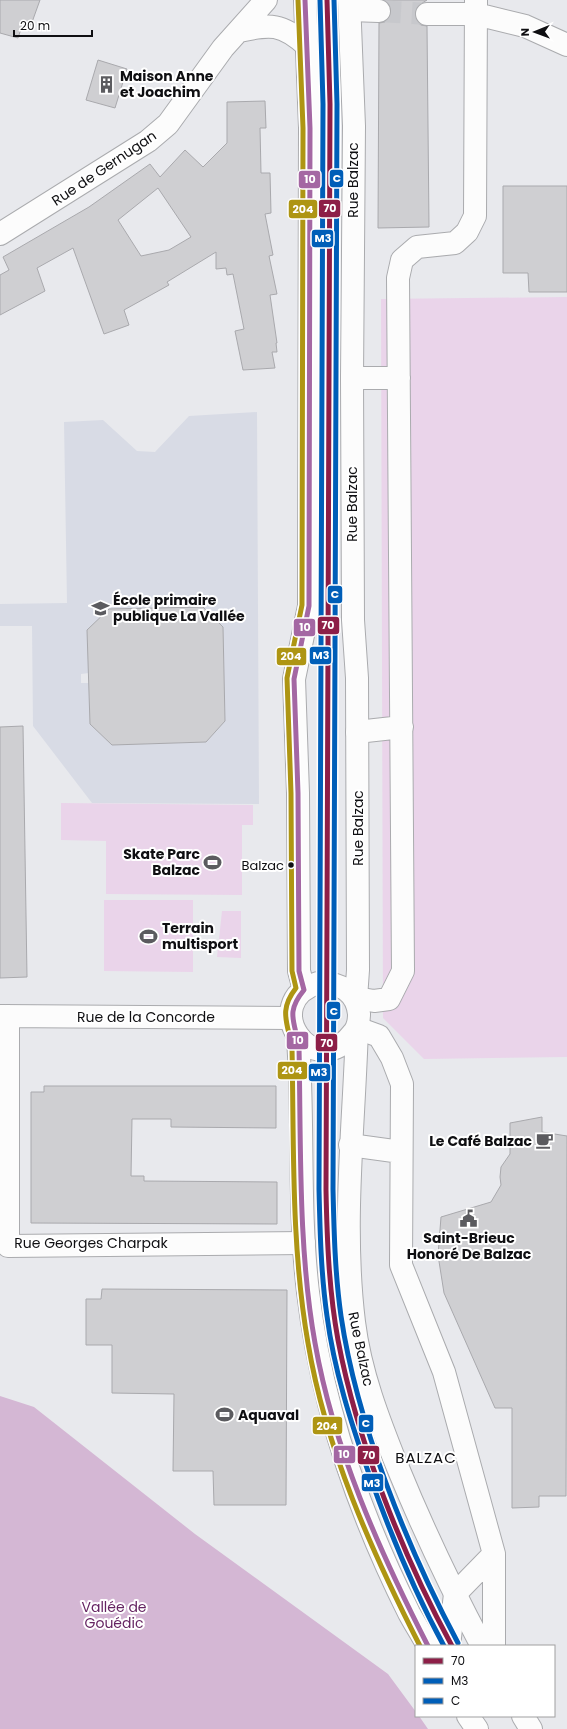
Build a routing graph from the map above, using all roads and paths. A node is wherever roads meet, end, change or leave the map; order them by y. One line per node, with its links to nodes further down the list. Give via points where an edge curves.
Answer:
1 (266, 0): 7 (street, Rue de Gernugan)
2 (305, 0): 9 (street)
3 (345, 3): 5 (street); 11 (street, Rue Balzac, via 354,126)
4 (476, 7): 6 (street); 8 (street); 12 (street, via 476,216 467,232 455,243 417,247 402,260 398,278)
5 (379, 11)
6 (427, 14)
7 (239, 31): 9 (street, via 263,25 276,26 294,34); 10 (street, Rue de Gernugan, via 223,48 168,124 148,141)
8 (567, 45)
9 (307, 46): 15 (street, via 310,128 309,606 294,679 298,793 299,971)
10 (0, 234)
11 (352, 378): 12 (street); 14 (street, Rue Balzac, via 353,620)
12 (399, 378): 13 (street)
13 (402, 727): 14 (street); 16 (street, via 403,970 389,1000)
14 (357, 732): 16 (street, Rue Balzac)
15 (304, 990): 16 (street, via 318,983 327,983 340,987); 18 (street, via 297,997)
16 (356, 998): 19 (street, via 359,1018)
17 (4, 1016): 18 (street, Rue de la Concorde); 23 (street, Rue Georges Charpak, via 8,1246)
18 (291, 1018): 20 (street)
19 (357, 1028): 20 (street, via 346,1042 327,1050 310,1046); 21 (street, Rue Balzac); 22 (street, via 378,1036 392,1058 402,1084)
20 (298, 1039): 23 (street)
21 (350, 1145): 22 (street); 25 (street, Rue Balzac, via 348,1249 354,1324 362,1361 385,1436 424,1531)
22 (401, 1152): 24 (street, via 401,1265 444,1372)
23 (304, 1243): 26 (street, via 315,1344 347,1463 370,1528)
24 (494, 1554): 25 (street); 29 (street)
25 (456, 1594): 27 (street); 28 (street, Rue Balzac)
26 (427, 1645)
27 (449, 1645)
28 (482, 1645)
29 (494, 1645)
30 (469, 1717): 32 (street)
31 (524, 1717): 33 (street)
32 (477, 1729)
33 (531, 1729)

